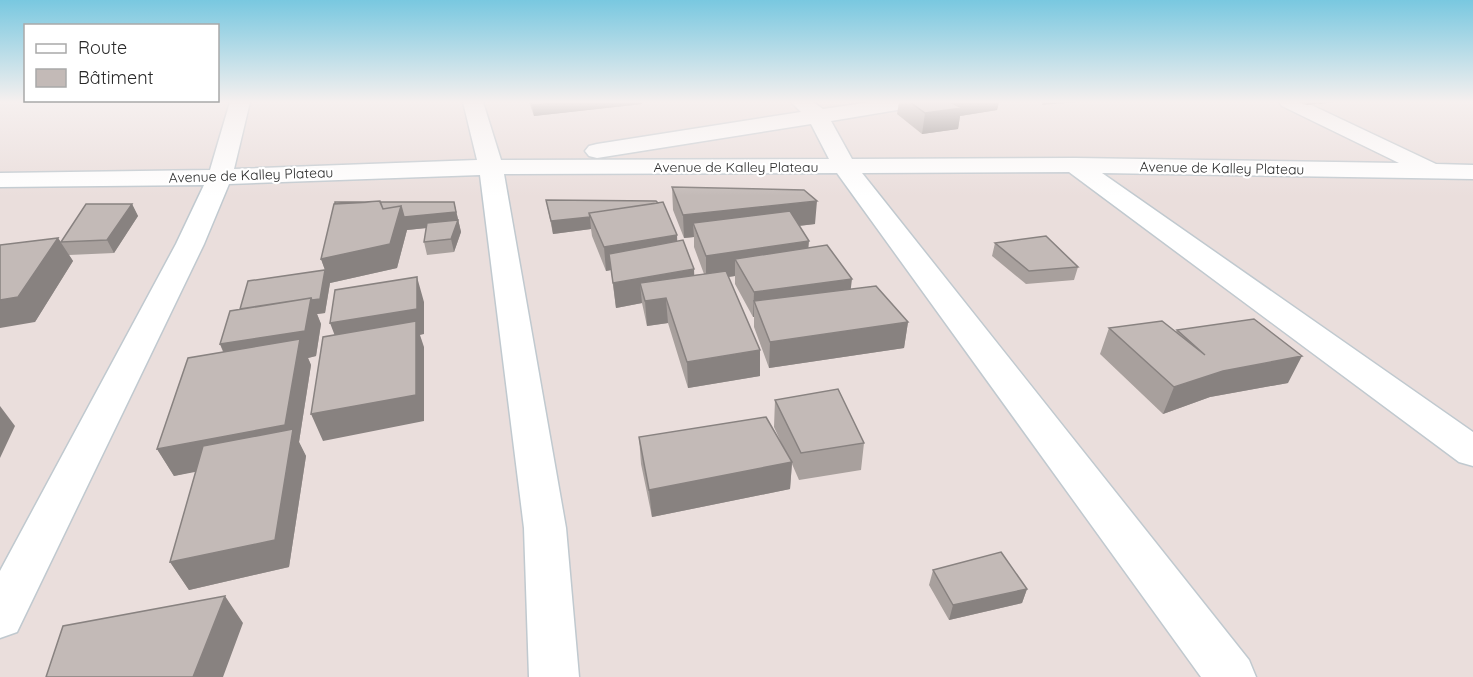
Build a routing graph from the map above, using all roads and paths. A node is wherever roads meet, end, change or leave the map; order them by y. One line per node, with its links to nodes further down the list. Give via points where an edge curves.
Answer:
1 (232, 134): 11 (street)
2 (482, 134): 7 (street)
3 (674, 134): 7 (street)
4 (824, 134): 8 (street)
5 (1355, 134): 9 (street)
6 (1075, 165): 8 (street, Avenue de Kalley Plateau); 9 (street, Avenue de Kalley Plateau); 14 (street)
7 (491, 167): 8 (street, Avenue de Kalley Plateau); 11 (street, Avenue de Kalley Plateau); 16 (street, via 545,528)
8 (845, 167): 17 (street)
9 (1435, 172): 10 (street, Avenue de Kalley Plateau); 13 (street)
10 (1473, 172)
11 (220, 177): 12 (street, Avenue de Kalley Plateau); 15 (street, via 190,244)
12 (0, 180)
13 (1473, 191)
14 (1473, 452)
15 (0, 617)
16 (554, 677)
17 (1231, 677)

